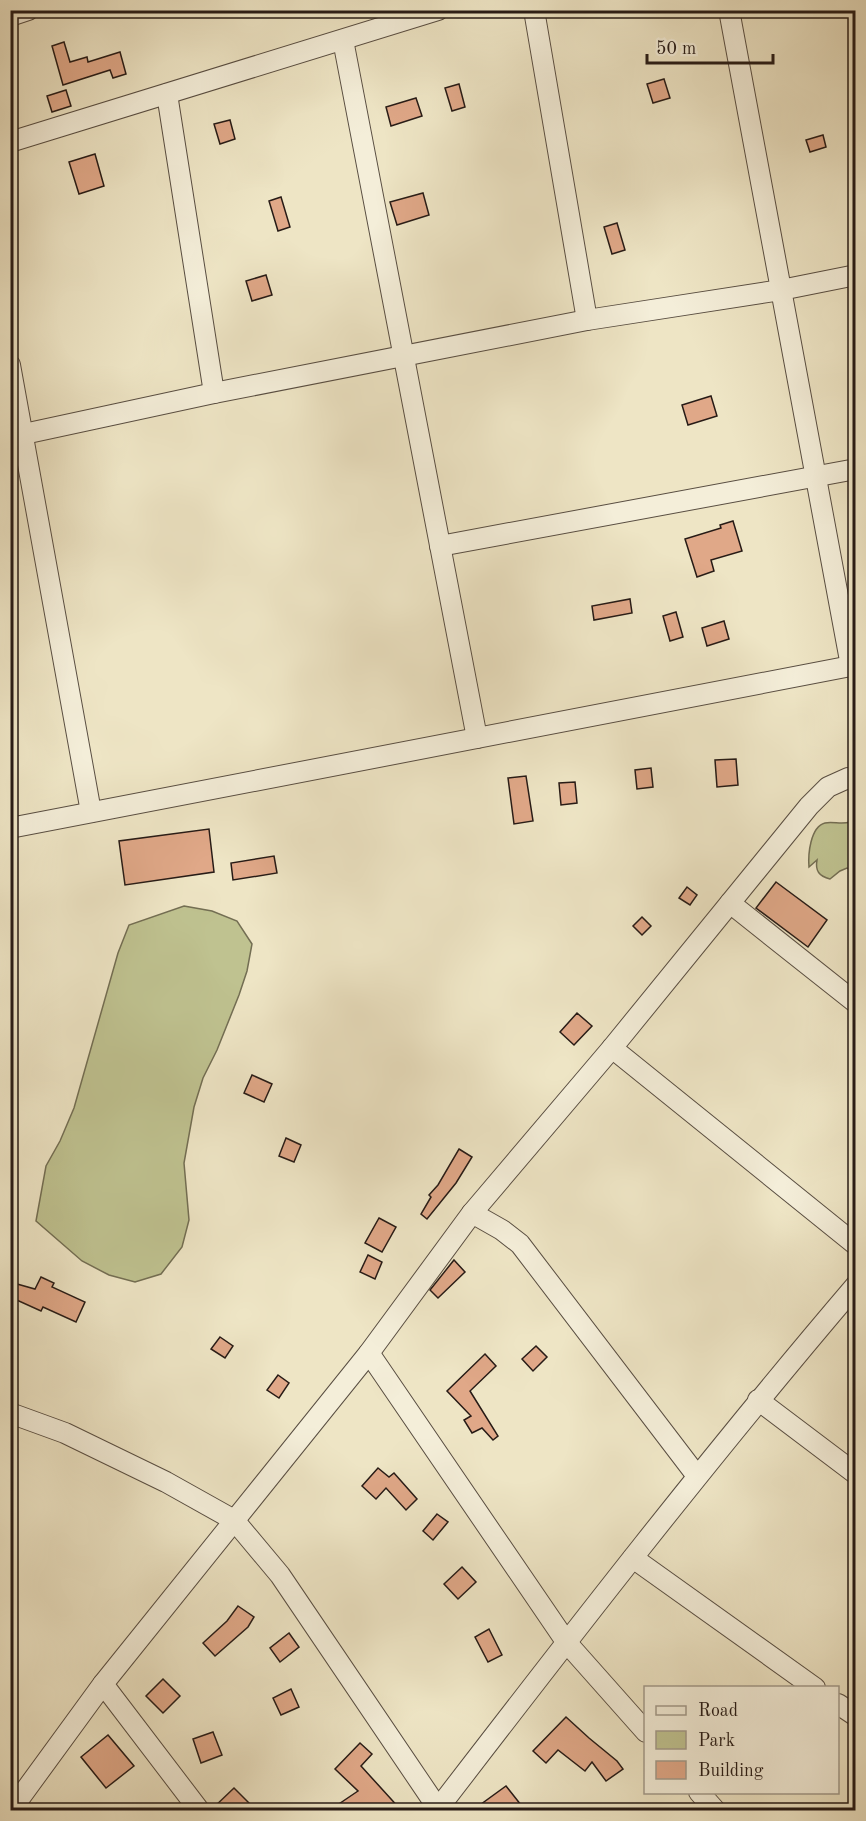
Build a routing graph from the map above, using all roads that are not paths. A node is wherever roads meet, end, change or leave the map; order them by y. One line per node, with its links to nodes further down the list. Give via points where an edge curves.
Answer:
1 (28, 10): 5 (street)
2 (438, 10): 6 (street)
3 (534, 10): 11 (street)
4 (729, 10): 10 (street)
5 (10, 16)
6 (343, 40): 7 (street); 12 (street)
7 (166, 94): 8 (street); 14 (street)
8 (10, 142)
9 (855, 275): 10 (street)
10 (781, 290): 11 (street); 17 (street)
11 (587, 320): 12 (street)
12 (404, 356): 14 (street); 18 (street)
13 (10, 365): 15 (street)
14 (214, 393): 15 (street)
15 (17, 435): 22 (street)
16 (855, 469): 17 (street)
17 (815, 477): 18 (street); 19 (street)
18 (440, 546): 20 (street)
19 (853, 666): 20 (street)
20 (477, 738): 22 (street)
21 (855, 780): 24 (street, via 848,778 828,787)
22 (91, 812): 23 (street)
23 (10, 828)
24 (730, 903): 25 (street); 26 (street)
25 (855, 1003)
26 (612, 1048): 27 (street); 28 (street)
27 (472, 1213): 30 (street); 34 (street, via 520,1244)
28 (855, 1245)
29 (855, 1285): 31 (street)
30 (369, 1353): 35 (street); 37 (street)
31 (758, 1400): 33 (street); 34 (street)
32 (10, 1413): 35 (street, via 65,1433)
33 (855, 1474)
34 (697, 1476): 36 (street)
35 (234, 1520): 38 (street); 46 (street, via 280,1575)
36 (633, 1558): 37 (street); 39 (street)
37 (567, 1643): 42 (street); 46 (street)
38 (103, 1684): 44 (street); 45 (street)
39 (812, 1686)
40 (839, 1705): 41 (street)
41 (855, 1716)
42 (644, 1731)
43 (701, 1794): 47 (street)
44 (11, 1810)
45 (199, 1810)
46 (438, 1810)
47 (715, 1810)

